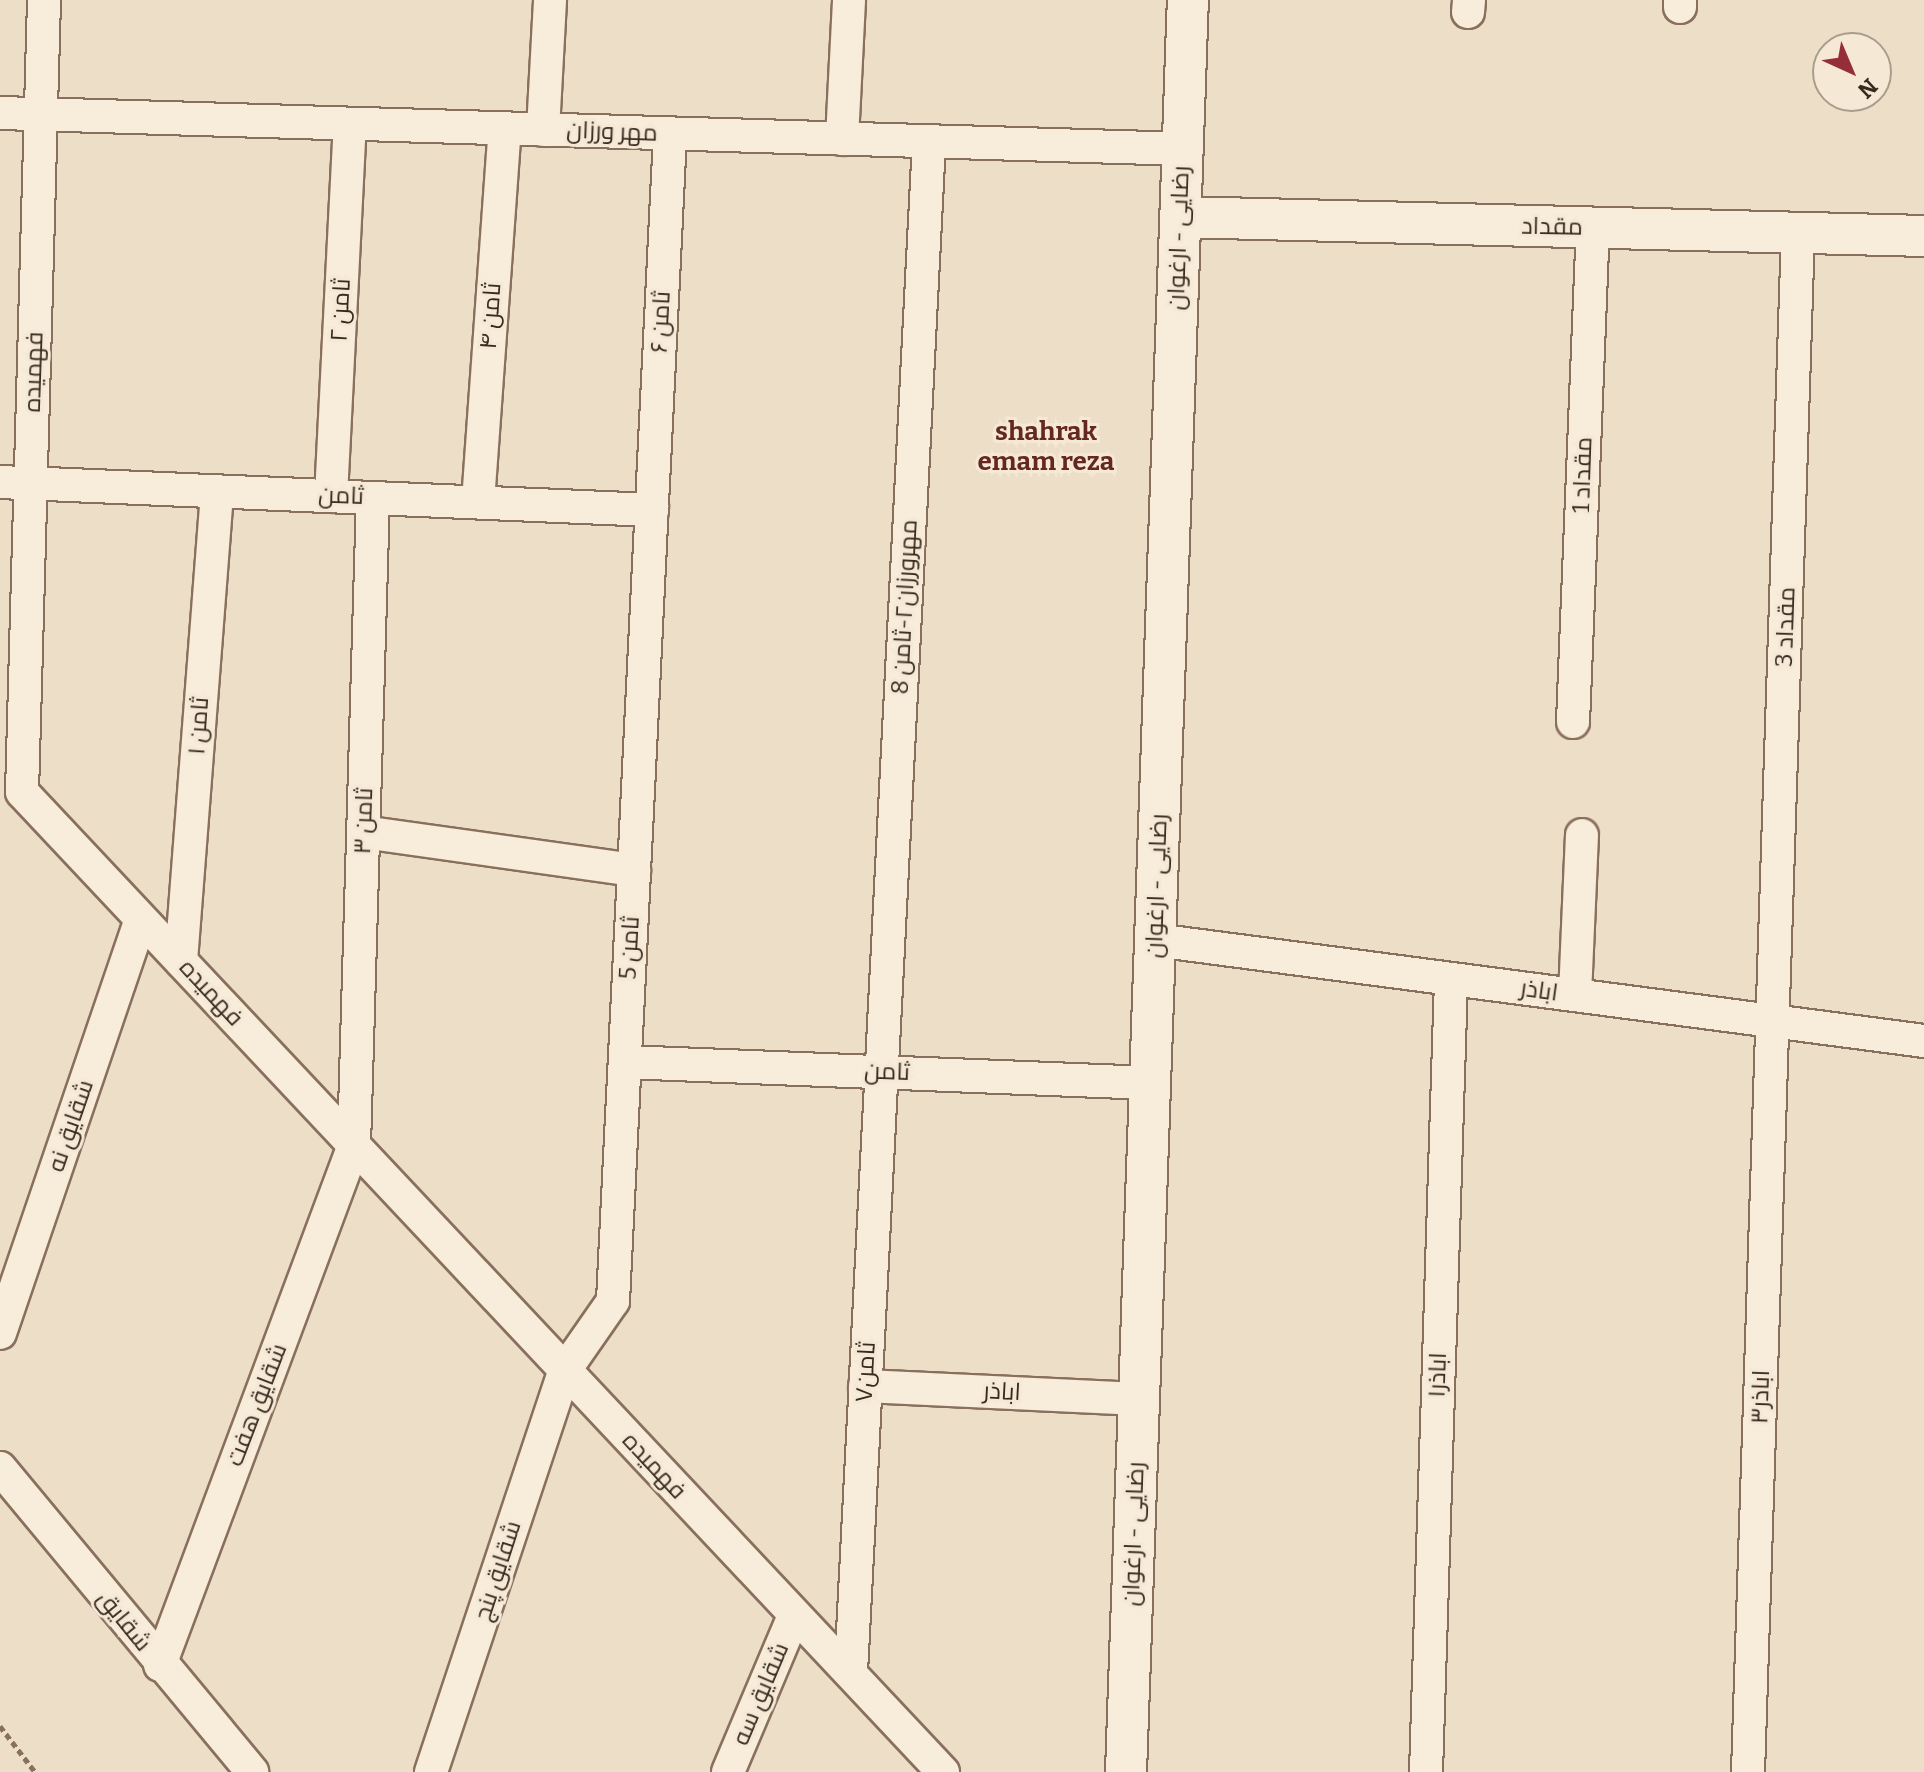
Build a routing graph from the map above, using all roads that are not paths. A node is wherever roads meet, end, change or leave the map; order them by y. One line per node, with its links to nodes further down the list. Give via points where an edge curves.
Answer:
1 (44, 0): 6 (street, فهمیده)
2 (550, 0): 9 (street)
3 (849, 0): 11 (street)
4 (1188, 0): 13 (street, رضایی - ارغوان)
5 (0, 113): 6 (street, مهر ورزان)
6 (41, 115): 7 (street, مهر ورزان); 18 (street, فهمیده)
7 (350, 124): 8 (street, مهر ورزان); 20 (street, ثامن ۲)
8 (505, 129): 9 (street, مهر ورزان); 22 (street, ثامن ۴)
9 (543, 130): 10 (street, مهر ورزان)
10 (670, 134): 11 (street, مهر ورزان); 23 (street, ثامن ۶)
11 (842, 139): 12 (street, مهر ورزان)
12 (929, 142): 13 (street, مهر ورزان); 36 (street, مهرورزان۲-ثامن 8)
13 (1182, 149): 14 (street, رضایی - ارغوان)
14 (1180, 217): 15 (street, مقداد); 29 (street, رضایی - ارغوان)
15 (1593, 228): 16 (street, مقداد); 24 (street, مقداد 1)
16 (1798, 233): 17 (street, مقداد); 33 (street, مقداد 3)
17 (1924, 236)
18 (16, 483): 19 (street, ثامن); 28 (street, فهمیده, via 22,792)
19 (217, 491): 20 (street, ثامن); 30 (street, ثامن ۱)
20 (331, 496): 21 (street, ثامن)
21 (373, 498): 22 (street, ثامن); 25 (street, ثامن ۳)
22 (478, 502): 23 (street, ثامن)
23 (652, 510): 27 (street, ثامن 5)
24 (1573, 722)
25 (363, 832): 27 (street); 38 (street, ثامن ۳)
26 (1582, 835): 32 (street)
27 (634, 870): 35 (street, ثامن 5)
28 (141, 919): 30 (street, فهمیده); 39 (street, شقایق نه)
29 (1155, 940): 31 (street, اباذر); 37 (street, رضایی - ارغوان)
30 (181, 961): 38 (street, فهمیده)
31 (1451, 979): 32 (street, اباذر); 52 (street, اباذر۱)
32 (1575, 995): 33 (street, اباذر)
33 (1773, 1021): 34 (street, اباذر); 53 (street, اباذر۳)
34 (1924, 1041)
35 (625, 1062): 36 (street, ثامن); 40 (street, ثامن 5, via 613,1301)
36 (881, 1072): 37 (street, ثامن); 41 (street, ثامن۷)
37 (1150, 1083): 42 (street, رضایی - ارغوان)
38 (354, 1145): 40 (street, فهمیده); 45 (street, شقایق هفت)
39 (0, 1333)
40 (565, 1370): 44 (street, فهمیده); 48 (street, شقایق پنج)
41 (865, 1386): 42 (street, اباذر); 46 (street, ثامن۷)
42 (1139, 1399): 51 (street, رضایی - ارغوان)
43 (0, 1468): 45 (street, شقایق)
44 (794, 1616): 46 (street, فهمیده); 49 (street, شقایق سه)
45 (160, 1665): 47 (street, شقایق)
46 (851, 1672): 50 (street, فهمیده)
47 (252, 1772)
48 (431, 1772)
49 (728, 1772)
50 (943, 1772)
51 (1126, 1772)
52 (1426, 1772)
53 (1748, 1772)

